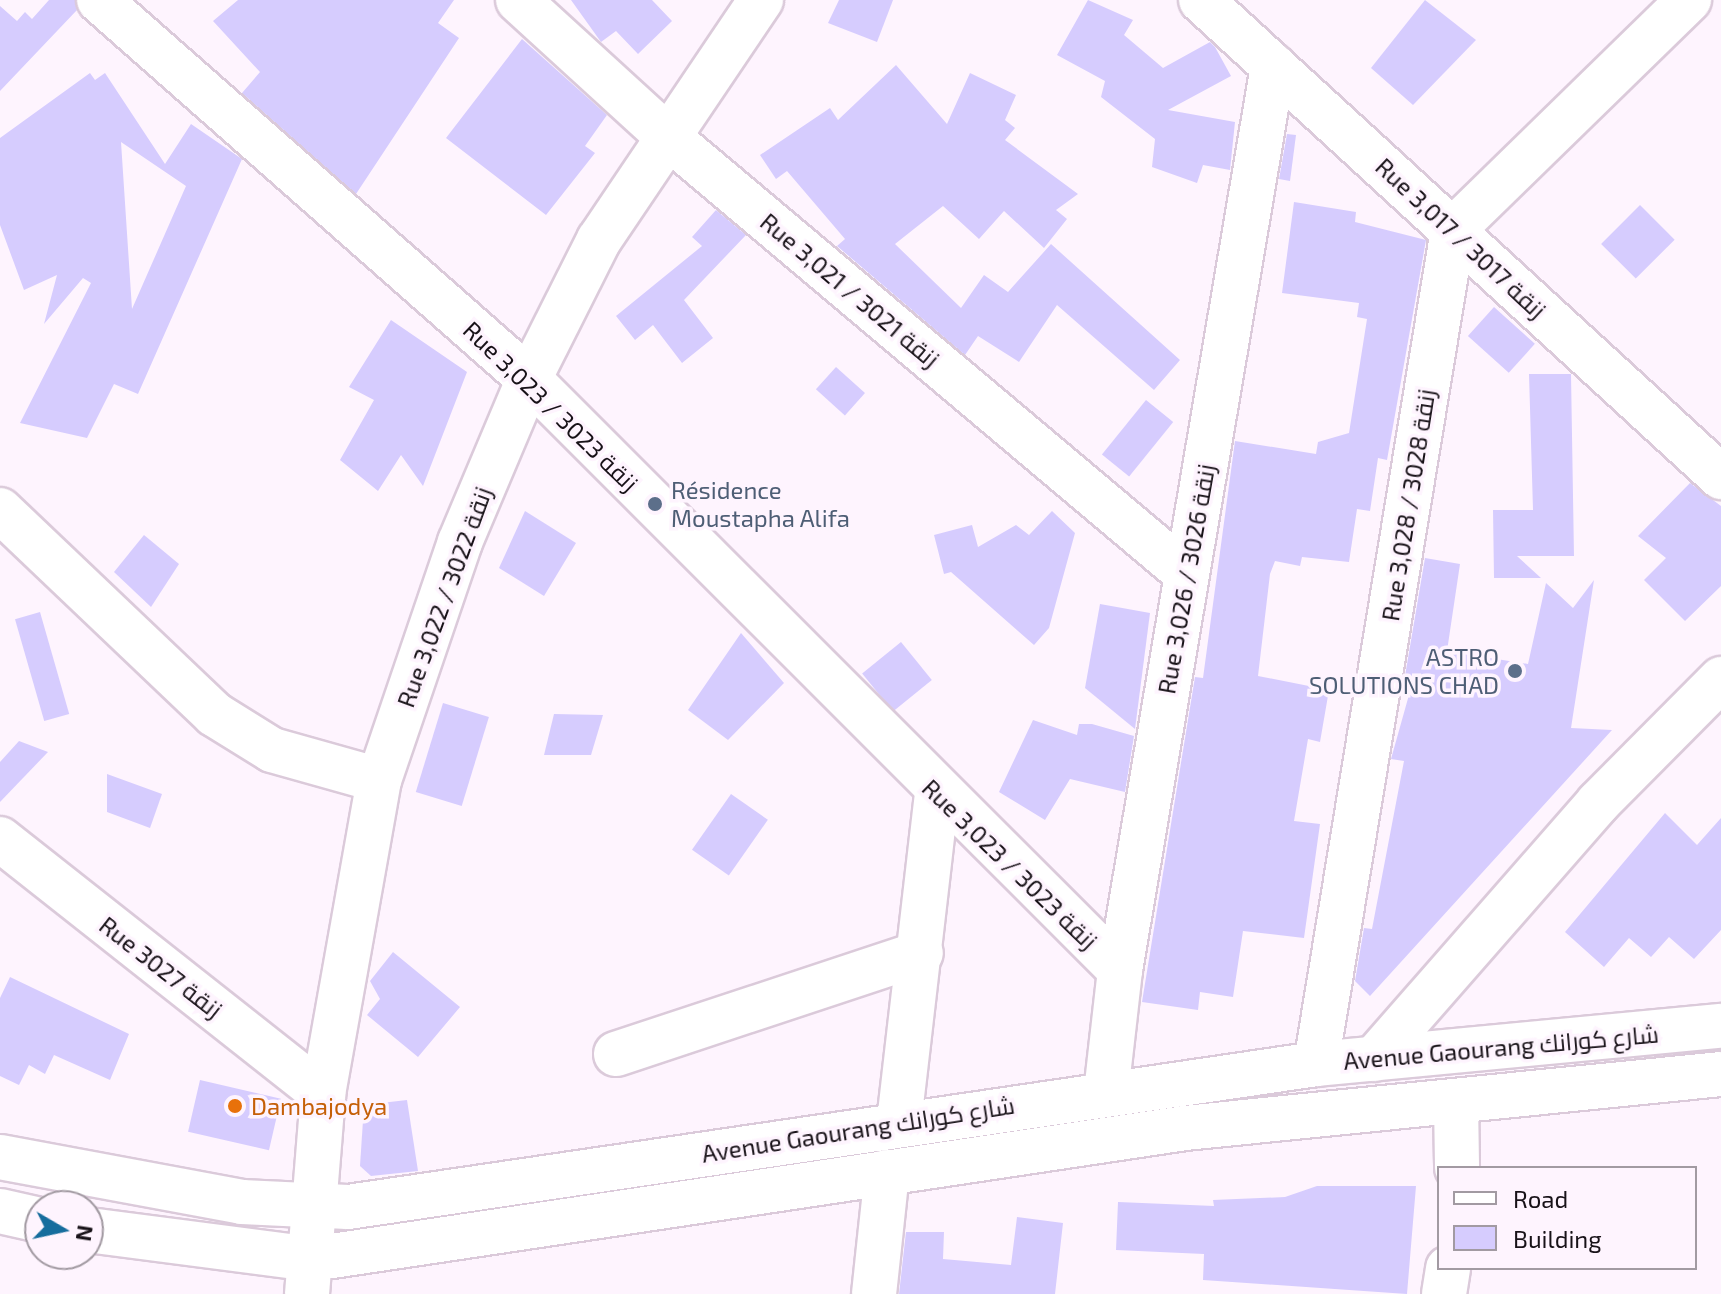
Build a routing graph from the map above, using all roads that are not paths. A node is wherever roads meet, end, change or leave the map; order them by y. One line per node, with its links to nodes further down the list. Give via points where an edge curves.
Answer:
1 (99, 0): 9 (street, Rue 3,023 / زنقة 3023)
2 (518, 0): 7 (street, Rue 3,021 / زنقة 3021)
3 (761, 0): 7 (street, Rue 3,022 / زنقة 3022)
4 (1201, 0): 6 (street, Rue 3,017 / زنقة 3017)
5 (1689, 0): 8 (street)
6 (1273, 66): 8 (street, Rue 3,017 / زنقة 3017); 12 (street, Rue 3,026 / زنقة 3026)
7 (668, 137): 9 (street, Rue 3,022 / زنقة 3022, via 599,240); 12 (street, Rue 3,021 / زنقة 3021)
8 (1453, 230): 10 (street, Rue 3,017 / زنقة 3017); 22 (street, Rue 3,028 / زنقة 3028)
9 (529, 379): 14 (street, Rue 3,022 / زنقة 3022, via 460,542); 15 (street, Rue 3,023 / زنقة 3023)
10 (1721, 477)
11 (0, 510): 14 (street, via 214,714 272,750)
12 (1187, 574): 18 (street, Rue 3,026 / زنقة 3026)
13 (1721, 679): 21 (street, via 1598,803)
14 (379, 780): 25 (street, Rue 3,022 / زنقة 3022)
15 (937, 794): 17 (street); 18 (street, Rue 3,023 / زنقة 3023)
16 (0, 839): 25 (street, Rue 3027 زنقة)
17 (921, 953): 20 (street); 27 (street)
18 (1120, 970): 24 (street, Rue 3,026 / زنقة 3026)
19 (1721, 1026): 21 (street, Avenue Gaourang شارع كورانك)
20 (616, 1054)
21 (1374, 1059): 22 (street, Avenue Gaourang شارع كورانك)
22 (1316, 1064): 24 (street, Avenue Gaourang شارع كورانك)
23 (1721, 1074): 26 (street, Avenue Gaourang شارع كورانك)
24 (1106, 1093): 27 (street, Avenue Gaourang شارع كورانك)
25 (323, 1094): 31 (street, Rue 3,022 / زنقة 3022)
26 (1456, 1101): 29 (street); 30 (street, Avenue Gaourang شارع كورانك, via 1185,1128)
27 (899, 1122): 31 (street, Avenue Gaourang شارع كورانك, via 484,1190)
28 (0, 1157): 31 (street, Avenue Gaourang شارع كورانك, via 118,1184)
29 (1457, 1166)
30 (887, 1172): 36 (street, Avenue Gaourang شارع كورانك); 37 (street)
31 (317, 1208): 36 (street, Rue 3,022 / زنقة 3022)
32 (0, 1211): 33 (street)
33 (24, 1216)
34 (104, 1233): 36 (street, Avenue Gaourang شارع كورانك)
35 (1448, 1270): 38 (street)
36 (309, 1277)
37 (874, 1294)
38 (1444, 1294)

